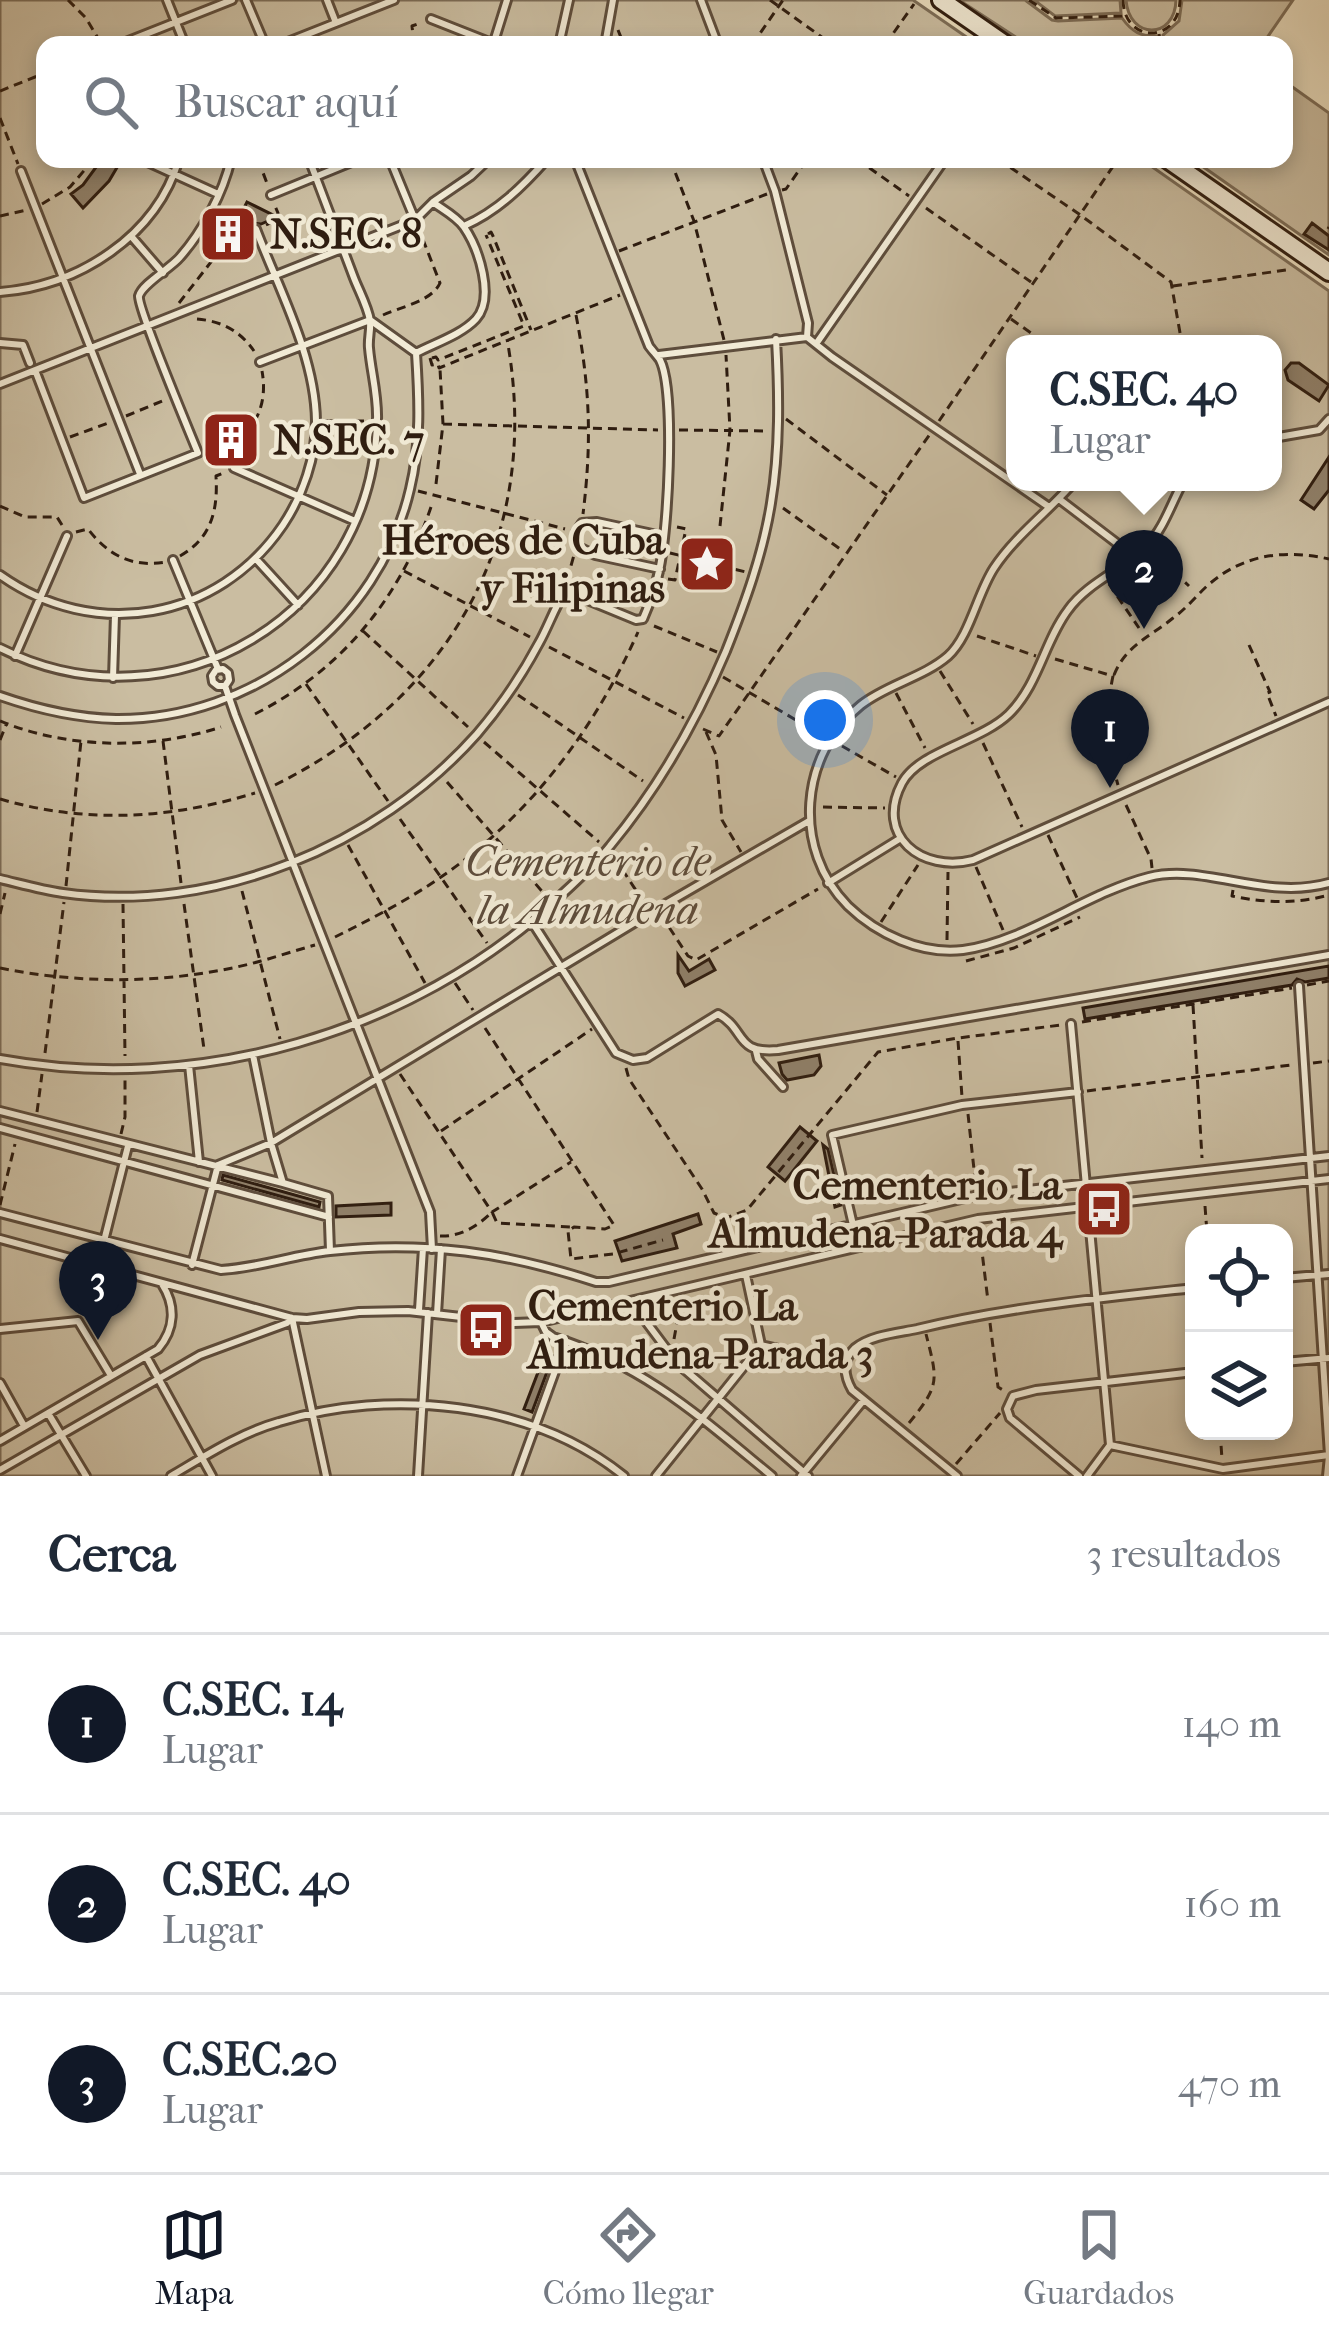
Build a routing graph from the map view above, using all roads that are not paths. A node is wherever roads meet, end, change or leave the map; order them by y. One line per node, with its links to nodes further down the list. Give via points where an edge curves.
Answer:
1 (167, 0): 12 (lane)
2 (232, 0): 12 (lane)
3 (246, 0): 16 (lane)
4 (327, 0): 13 (lane)
5 (394, 0): 13 (lane)
6 (507, 0): 19 (lane)
7 (569, 0): 20 (lane)
8 (613, 0): 21 (lane)
9 (701, 0): 22 (lane)
10 (946, 3): 23 (street)
11 (431, 19): 18 (lane)
12 (176, 20): 14 (lane); 15 (lane)
13 (336, 23): 17 (lane)
14 (139, 36)
15 (181, 36)
16 (261, 36)
17 (303, 36)
18 (473, 36)
19 (497, 36)
20 (561, 36)
21 (607, 36)
22 (715, 36)
23 (993, 36)
24 (161, 168): 37 (lane)
25 (177, 168): 37 (lane)
26 (228, 168): 39 (lane)
27 (312, 168): 38 (lane)
28 (336, 168): 38 (lane)
29 (394, 168): 42 (lane)
30 (479, 168): 41 (lane)
31 (539, 168): 43 (lane)
32 (578, 168): 61 (lane)
33 (767, 168): 54 (lane)
34 (939, 168): 57 (lane)
35 (1180, 168): 47 (street)
36 (21, 171): 50 (lane)
37 (175, 174): 39 (lane); 45 (lane)
38 (315, 176): 40 (lane); 46 (lane)
39 (218, 194): 48 (lane, via 198,234)
40 (271, 195)
41 (433, 202): 42 (lane); 43 (lane)
42 (415, 220): 46 (lane)
43 (464, 226): 60 (lane, via 484,279 482,309)
44 (256, 229): 49 (lane)
45 (130, 236): 48 (lane); 50 (lane)
46 (344, 249): 49 (lane); 52 (lane)
47 (1329, 272)
48 (163, 273): 53 (lane, via 140,295)
49 (273, 275): 53 (lane); 58 (lane)
50 (64, 279): 51 (lane); 59 (lane)
51 (0, 292)
52 (370, 320): 58 (lane); 60 (lane); 78 (lane, via 377,422)
53 (147, 325): 59 (lane); 70 (lane, via 198,453)
54 (807, 337): 55 (lane); 57 (lane)
55 (776, 339): 61 (lane); 103 (lane, via 772,500 724,655 653,788 608,849)
56 (0, 344): 63 (lane, via 23,345)
57 (816, 344): 71 (lane)
58 (301, 346): 62 (lane); 75 (lane, via 316,422)
59 (91, 349): 63 (lane); 70 (lane)
60 (416, 353): 95 (lane, via 417,454 382,564 306,654)
61 (658, 355): 80 (lane, via 669,430)
62 (260, 362)
63 (32, 366): 64 (lane); 70 (lane, via 84,498)
64 (0, 384)
65 (1329, 419): 66 (lane)
66 (1319, 430): 67 (lane); 68 (lane)
67 (1282, 436)
68 (1329, 436)
69 (234, 468): 75 (lane)
70 (140, 474)
71 (1006, 478)
72 (1025, 491): 77 (lane)
73 (1066, 491): 76 (lane)
74 (1179, 491): 81 (lane)
75 (300, 496): 78 (lane); 82 (lane)
76 (1059, 500): 77 (lane); 81 (lane)
77 (1050, 508): 97 (lane, via 1005,552 953,650 855,710 829,739)
78 (356, 521): 88 (lane)
79 (67, 536): 86 (lane)
80 (662, 536): 84 (lane); 84 (lane, via 597,522 576,532 577,545 595,555)
81 (1135, 557): 98 (lane, via 1066,612 1022,701 903,781 896,808)
82 (256, 559): 87 (lane); 88 (lane)
83 (173, 560): 87 (lane)
84 (660, 569): 99 (lane, via 643,619 564,593 511,690 476,735 392,807)
85 (0, 575): 86 (lane)
86 (40, 599): 89 (lane); 91 (lane)
87 (190, 602): 89 (lane); 92 (lane)
88 (298, 604): 92 (lane)
89 (116, 614): 93 (lane)
90 (0, 648): 91 (lane)
91 (15, 656): 93 (lane)
92 (214, 660): 93 (lane); 95 (lane, via 229,673)
93 (113, 678)
94 (0, 696): 95 (lane, via 119,719)
95 (229, 699): 99 (lane)
96 (1329, 702): 98 (lane, via 973,860 922,857)
97 (809, 821): 101 (lane); 105 (lane)
98 (901, 838): 101 (lane)
99 (294, 861): 100 (lane, via 182,892 123,896); 107 (lane)
100 (4, 880)
101 (828, 883): 102 (lane, via 877,929 947,950 1006,937 1154,875 1294,889)
102 (1329, 883)
103 (532, 922): 105 (lane); 107 (lane, via 451,977)
104 (1329, 955): 109 (lane)
105 (563, 968): 109 (lane, via 626,1059 652,1055 722,1015); 113 (lane)
106 (1299, 986): 121 (lane)
107 (357, 1024): 110 (lane); 113 (lane)
108 (1071, 1024): 115 (lane)
109 (756, 1051): 114 (lane)
110 (253, 1054): 112 (lane); 118 (lane)
111 (0, 1059): 112 (lane, via 125,1069)
112 (189, 1065): 123 (lane)
113 (378, 1078): 118 (lane); 136 (lane, via 430,1212)
114 (783, 1087)
115 (1078, 1092): 126 (lane); 133 (lane, via 962,1105 832,1135)
116 (0, 1111): 119 (lane)
117 (0, 1128): 122 (lane)
118 (271, 1143): 124 (lane); 128 (lane)
119 (124, 1144): 122 (lane); 123 (lane)
120 (1329, 1156): 121 (lane)
121 (1310, 1157): 126 (lane); 127 (lane)
122 (124, 1162): 129 (lane); 135 (lane)
123 (200, 1162): 124 (lane)
124 (218, 1165): 128 (lane); 129 (lane)
125 (1329, 1179): 127 (lane)
126 (1086, 1182): 130 (lane); 133 (lane, via 974,1196)
127 (1311, 1182): 130 (lane); 141 (lane)
128 (283, 1183): 132 (lane, via 328,1196)
129 (213, 1186): 132 (lane); 138 (lane)
130 (1088, 1206): 139 (lane, via 978,1219); 145 (lane)
131 (0, 1210): 135 (lane)
132 (328, 1217): 137 (lane)
133 (853, 1225): 136 (lane, via 609,1282 516,1258)
134 (0, 1240): 143 (lane)
135 (104, 1241): 138 (lane)
136 (432, 1249): 137 (lane); 147 (lane); 147 (lane)
137 (330, 1251): 138 (lane, via 240,1269)
138 (192, 1265)
139 (746, 1274): 146 (lane); 152 (lane)
140 (1329, 1274): 141 (lane)
141 (1317, 1275): 142 (lane); 154 (lane)
142 (1293, 1278)
143 (162, 1282): 148 (lane); 153 (lane, via 170,1329)
144 (1185, 1289): 145 (lane)
145 (1095, 1298): 156 (lane, via 925,1327 861,1344); 160 (lane)
146 (631, 1302): 149 (lane); 162 (lane, via 677,1363)
147 (428, 1313): 148 (lane); 149 (lane); 164 (lane)
148 (292, 1318): 159 (lane); 166 (lane)
149 (542, 1322): 151 (lane, via 546,1333)
150 (0, 1329): 158 (lane, via 78,1322)
151 (566, 1341): 167 (lane, via 648,1378); 169 (lane)
152 (761, 1345): 156 (lane); 162 (lane)
153 (146, 1356): 158 (lane); 159 (lane)
154 (1326, 1358): 155 (lane); 172 (lane, via 1329,1455 1222,1469)
155 (1293, 1362)
156 (846, 1364): 163 (lane, via 848,1385)
157 (1185, 1373): 160 (lane)
158 (110, 1375): 165 (lane)
159 (157, 1377): 170 (lane); 174 (lane)
160 (1104, 1382): 172 (lane); 187 (lane, via 1023,1392 1007,1409)
161 (0, 1383): 168 (lane)
162 (719, 1400): 167 (lane); 177 (lane)
163 (863, 1400): 176 (lane); 177 (lane)
164 (422, 1406): 166 (lane); 169 (lane); 182 (lane)
165 (48, 1413): 168 (lane); 170 (lane)
166 (313, 1413): 174 (lane); 181 (lane)
167 (704, 1419): 185 (lane); 186 (lane)
168 (24, 1426): 171 (lane)
169 (535, 1428): 183 (lane); 184 (lane)
170 (61, 1434): 175 (lane); 178 (lane)
171 (0, 1441)
172 (1110, 1445): 187 (lane)
173 (1329, 1455): 188 (lane)
174 (202, 1458): 179 (lane); 180 (lane)
175 (0, 1470)
176 (954, 1473)
177 (804, 1475)
178 (86, 1476)
179 (171, 1476)
180 (212, 1476)
181 (326, 1476)
182 (418, 1476)
183 (517, 1476)
184 (624, 1476)
185 (656, 1476)
186 (772, 1476)
187 (1083, 1476)
188 (1327, 1476)

